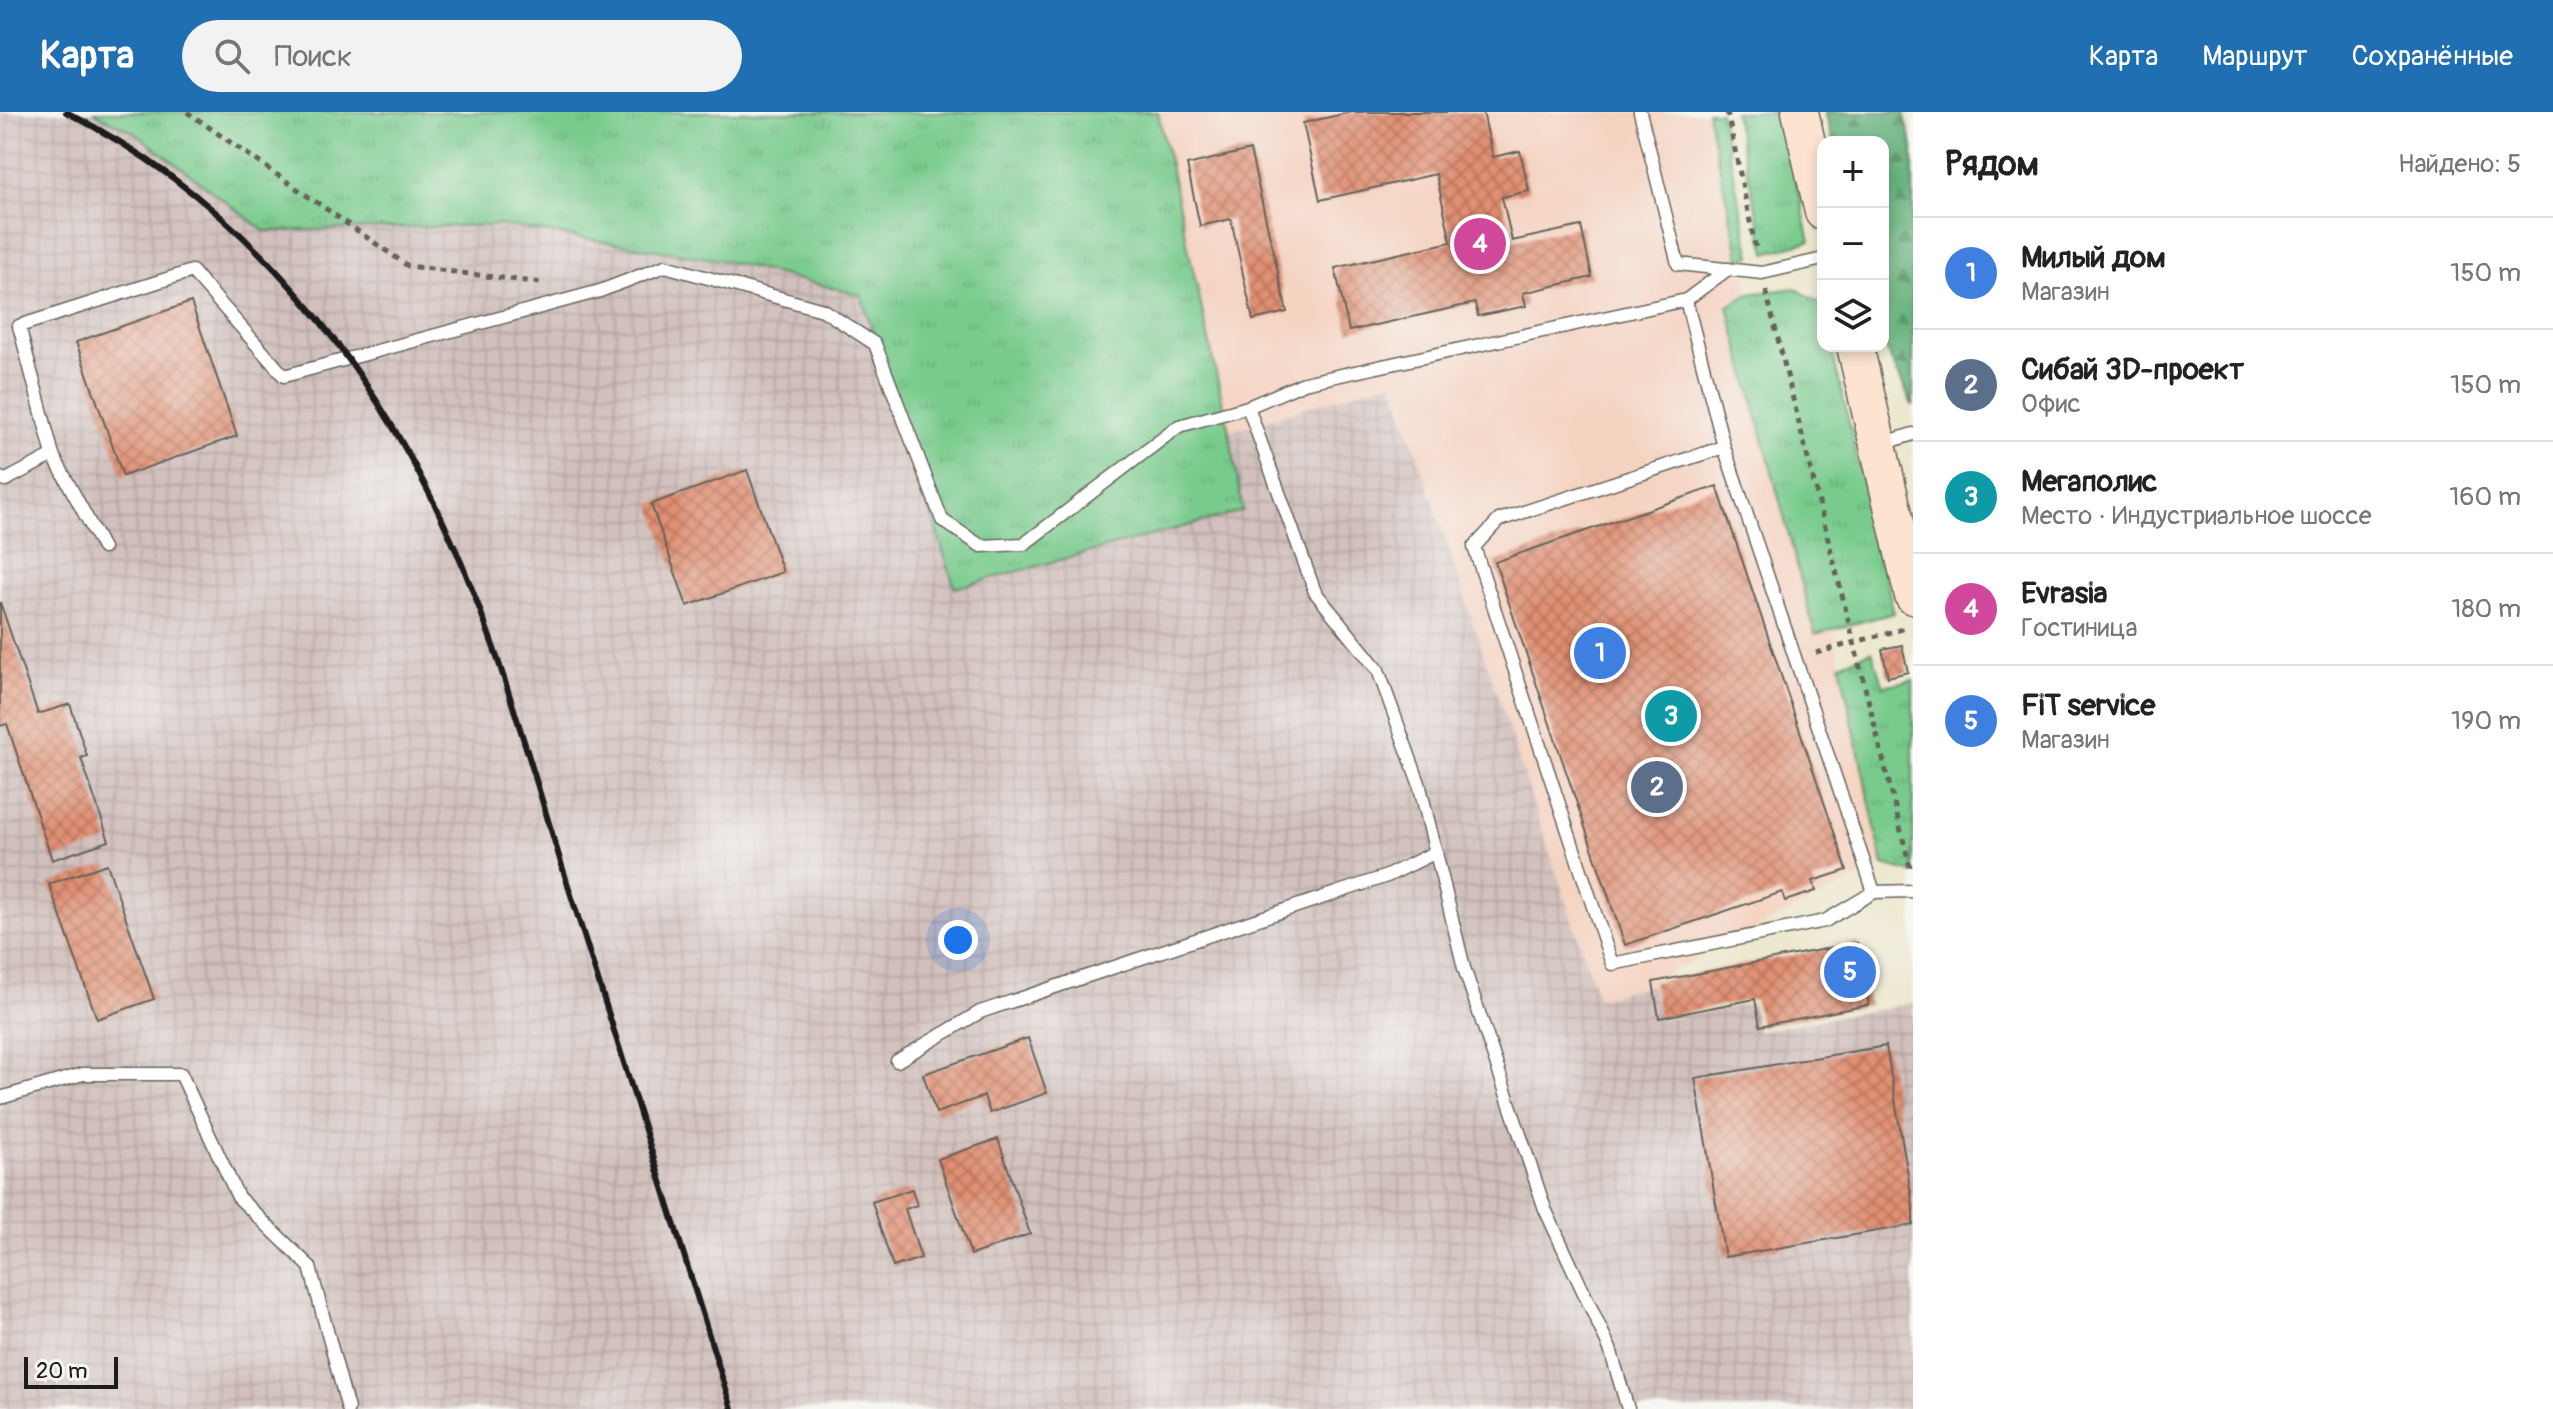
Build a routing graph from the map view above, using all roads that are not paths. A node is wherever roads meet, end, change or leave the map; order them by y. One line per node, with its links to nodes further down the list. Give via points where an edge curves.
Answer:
1 (1640, 112): 5 (lane, via 1678,264)
2 (1800, 112): 3 (main road)
3 (1822, 208)
4 (1817, 260): 5 (lane, via 1762,273)
5 (1728, 269): 6 (lane)
6 (1686, 300): 8 (lane, via 1304,383); 11 (lane)
7 (1856, 352): 10 (main road)
8 (1248, 407): 12 (lane, via 1179,426 1024,544 981,546 942,520 875,344 823,310 665,266 600,291 284,376 192,271 19,326); 16 (lane, via 1315,592 1378,670 1419,783)
9 (1913, 434): 10 (lane)
10 (1879, 445): 15 (main road)
11 (1724, 447): 18 (lane); 18 (lane, via 1499,520 1474,547 1612,964 1825,921)
12 (53, 455): 13 (lane, via 6,480); 14 (lane)
13 (0, 478)
14 (103, 548)
15 (1913, 596)
16 (1436, 852): 19 (lane, via 1387,876 980,1012); 22 (lane, via 1464,968 1545,1209 1610,1349)
17 (1913, 891): 18 (lane)
18 (1874, 892)
19 (897, 1061)
20 (0, 1098): 21 (lane, via 83,1074 181,1074 238,1197 310,1267)
21 (348, 1409)
22 (1628, 1409)

